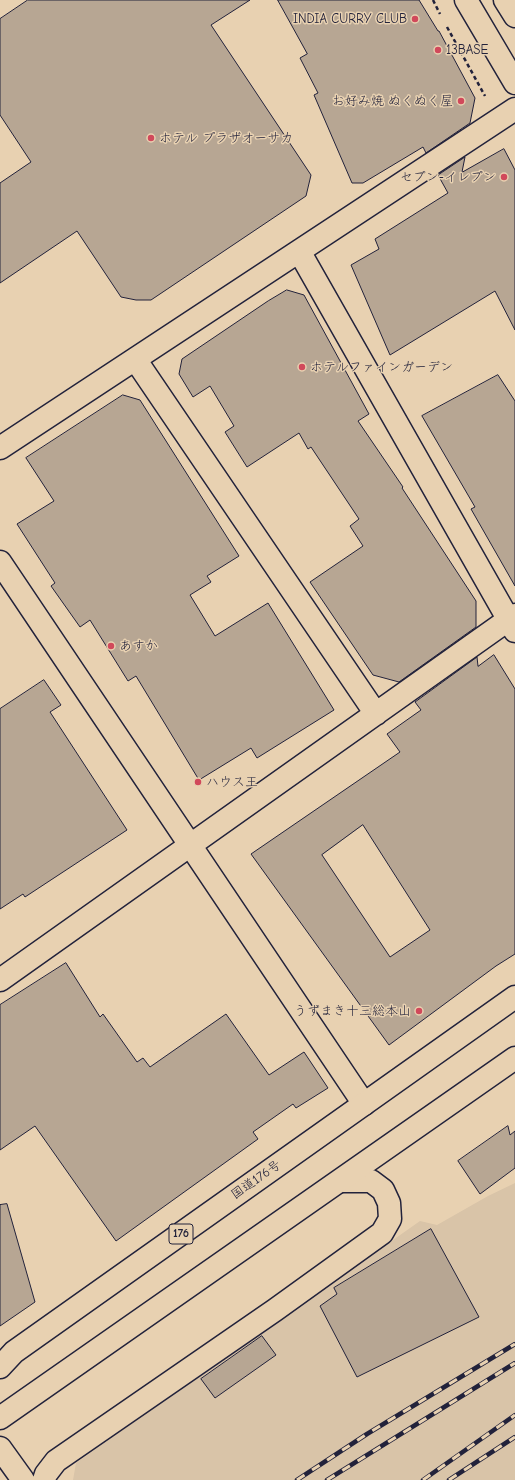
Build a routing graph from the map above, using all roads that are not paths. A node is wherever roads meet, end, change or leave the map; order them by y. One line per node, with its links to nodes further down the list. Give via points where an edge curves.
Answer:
1 (466, 0): 4 (main road)
2 (506, 0): 3 (main road)
3 (515, 16)
4 (515, 83)
5 (507, 114): 6 (main road)
6 (299, 251): 7 (main road); 10 (main road)
7 (134, 360): 8 (main road); 11 (main road)
8 (0, 448)
9 (0, 562): 12 (main road)
10 (513, 622): 11 (main road)
11 (376, 714): 12 (main road)
12 (190, 846): 13 (main road); 16 (main road)
13 (0, 980)
14 (515, 997): 16 (main road, 国道176号 / 176)
15 (515, 1058): 17 (main road)
16 (364, 1104): 18 (main road, 国道176号 / 176)
17 (341, 1181): 19 (main road); 22 (main road, via 371,1181 383,1190 389,1203 390,1219 382,1233 56,1461)
18 (5, 1358)
19 (0, 1418)
20 (0, 1448): 21 (main road)
21 (23, 1480)
22 (44, 1480)

